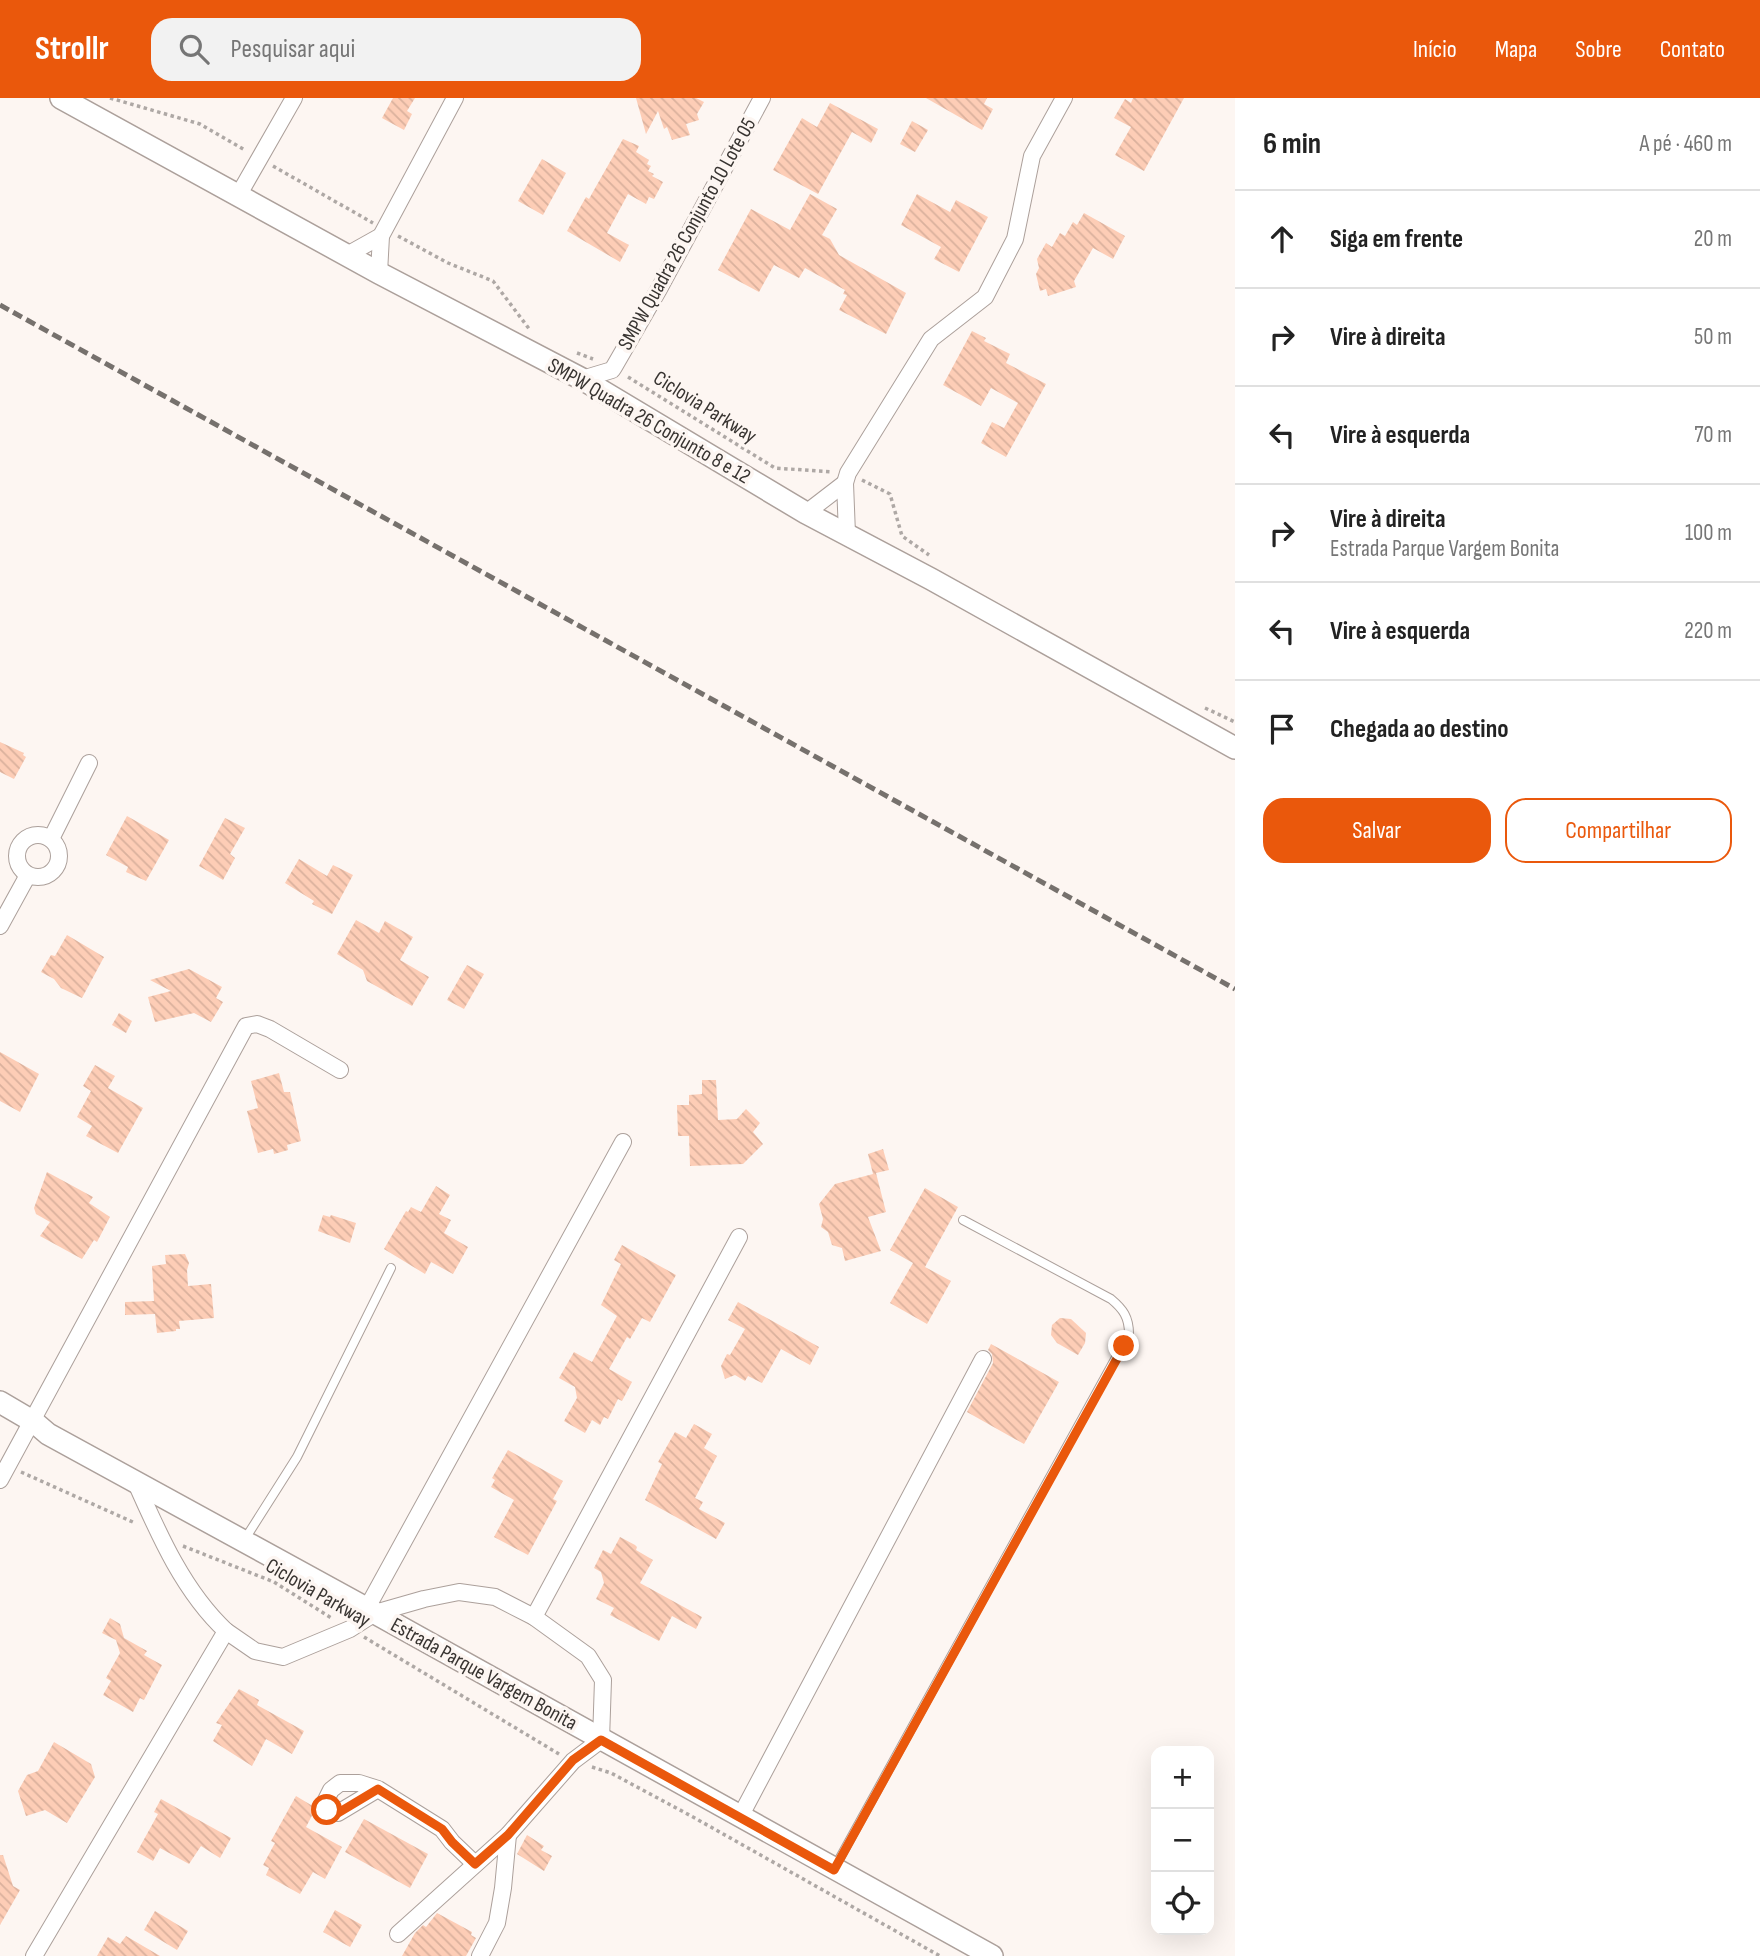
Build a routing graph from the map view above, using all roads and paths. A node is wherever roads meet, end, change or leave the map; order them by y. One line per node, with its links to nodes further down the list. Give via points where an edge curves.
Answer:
1 (61, 98): 9 (street, SMPW Quadra 26 Conjunto 8 e 12)
2 (110, 98): 7 (path, via 200,124)
3 (294, 98): 9 (street)
4 (455, 98): 10 (street)
5 (762, 98): 15 (street, SMPW Quadra 26 Conjunto 10 Lote 05)
6 (1064, 98): 18 (street, via 1032,156 1015,239 985,297 931,339)
7 (246, 150)
8 (269, 163): 10 (path)
9 (238, 196): 11 (street, SMPW Quadra 26 Conjunto 8 e 12)
10 (383, 233): 11 (street); 12 (street); 13 (path, via 493,281)
11 (346, 255): 12 (street, SMPW Quadra 26 Conjunto 8 e 12)
12 (379, 273): 16 (street, SMPW Quadra 26 Conjunto 8 e 12)
13 (535, 336)
14 (569, 350): 15 (path, Ciclovia Parkway)
15 (613, 369): 16 (street, SMPW Quadra 26 Conjunto 10 Lote 05); 17 (street, SMPW Quadra 26 Conjunto 10 Lote 05); 18 (path, Ciclovia Parkway, via 775,468)
16 (582, 379): 17 (street, SMPW Quadra 26 Conjunto 8 e 12)
17 (618, 400): 19 (street, SMPW Quadra 26 Conjunto 8 e 12)
18 (847, 478): 19 (street); 20 (street); 21 (path, Ciclovia Parkway, via 890,494 902,536)
19 (806, 513): 20 (street, SMPW Quadra 26 Conjunto 8 e 12)
20 (847, 534): 24 (street, SMPW Quadra 26 Conjunto 8 e 12)
21 (939, 560)
22 (1202, 706): 23 (path)
23 (1235, 722)
24 (1235, 748)
25 (89, 763): 26 (street)
26 (51, 839): 27 (street, via 59,858 54,870 42,877); 27 (street, via 29,836 18,848 18,863)
27 (28, 875): 28 (street)
28 (0, 926)
29 (340, 1070): 37 (street, via 270,1029 246,1026)
30 (623, 1142): 42 (street)
31 (963, 1220): 52 (lane, via 1111,1298 1126,1315 1129,1334)
32 (740, 1237): 43 (street)
33 (391, 1268): 41 (lane, via 296,1457)
34 (983, 1359): 49 (street)
35 (0, 1402): 37 (street, Estrada Parque Vargem Bonita)
36 (0, 1416): 37 (street, Estrada Parque Vargem Bonita)
37 (36, 1429): 38 (street); 39 (street, Estrada Parque Vargem Bonita)
38 (4, 1473): 40 (path, Ciclovia Parkway)
39 (136, 1483): 40 (street); 41 (street, Estrada Parque Vargem Bonita)
40 (159, 1535): 44 (path, Ciclovia Parkway, via 274,1582); 45 (street, via 205,1611)
41 (243, 1541): 42 (street, Estrada Parque Vargem Bonita)
42 (371, 1610): 43 (street, via 459,1592 495,1597); 44 (street); 46 (street, Estrada Parque Vargem Bonita)
43 (534, 1617): 46 (street, via 588,1656 603,1680)
44 (350, 1629): 45 (street, via 283,1657 255,1651); 47 (path, Ciclovia Parkway)
45 (226, 1631): 54 (street)
46 (601, 1740): 47 (street); 49 (street, Estrada Parque Vargem Bonita)
47 (573, 1760): 50 (street); 56 (path, Ciclovia Parkway, via 611,1773)
48 (378, 1789): 51 (street, via 442,1829)
49 (740, 1817): 52 (street, Estrada Parque Vargem Bonita)
50 (508, 1835): 51 (street); 55 (street, via 497,1923)
51 (475, 1864): 53 (street)
52 (834, 1870): 57 (street, Estrada Parque Vargem Bonita, via 964,1945)
53 (398, 1934)
54 (34, 1956)
55 (480, 1956)
56 (940, 1956)
57 (992, 1956)

